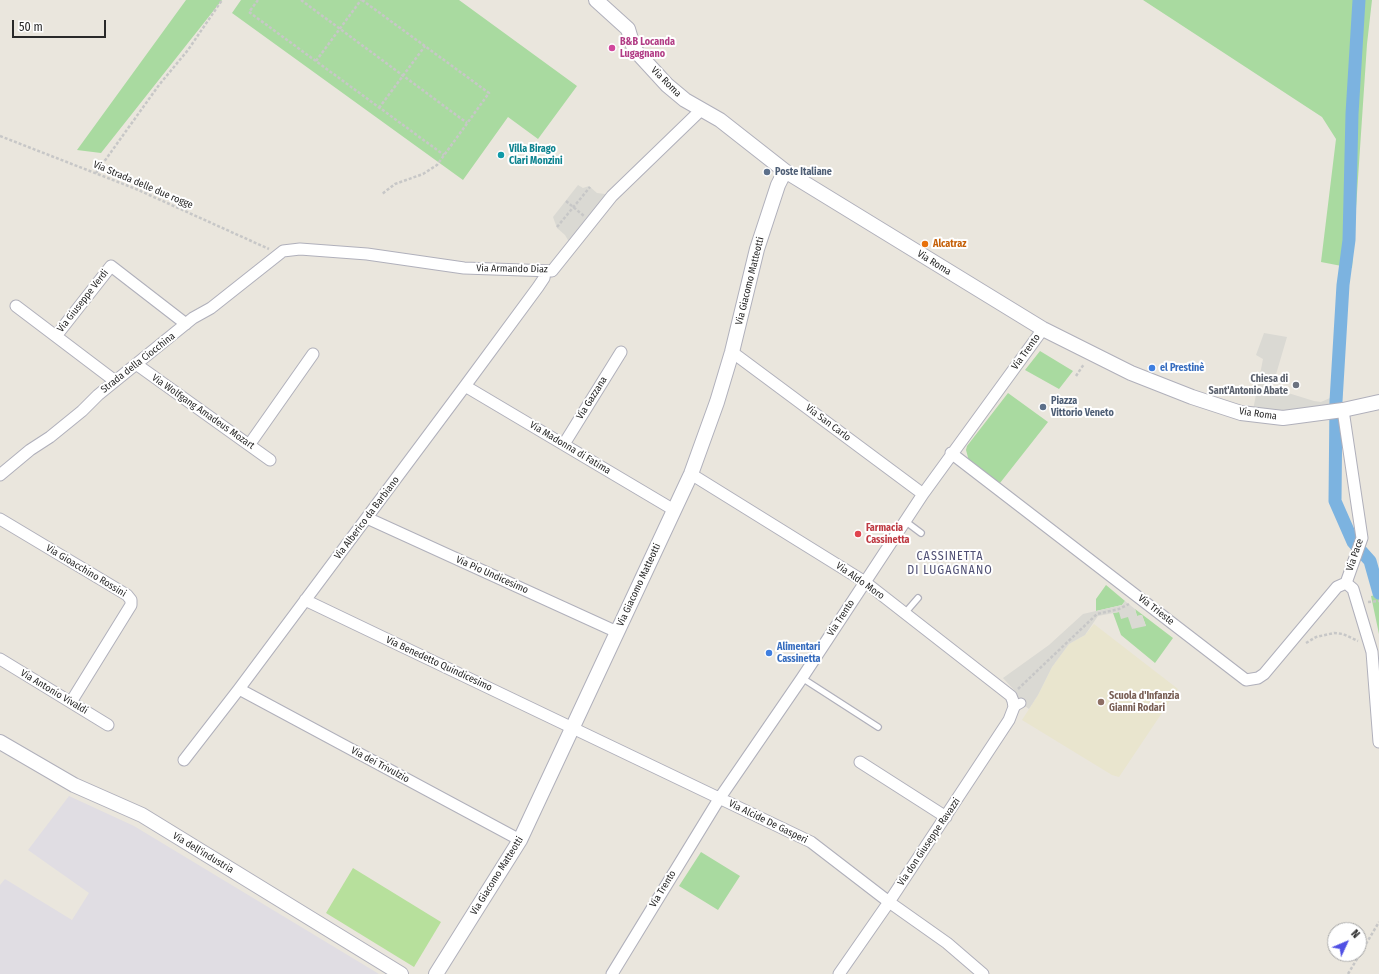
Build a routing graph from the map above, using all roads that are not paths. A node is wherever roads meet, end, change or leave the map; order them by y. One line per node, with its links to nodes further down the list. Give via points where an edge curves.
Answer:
1 (596, 0): 2 (street, Via Roma, via 628,29 634,49 667,85 684,100)
2 (702, 109): 3 (street, Via Roma); 5 (street, Via Armando Diaz, via 612,196 552,271)
3 (785, 171): 8 (street, Via Roma); 11 (street, Via Giacomo Matteotti, via 778,184 757,249)
4 (278, 253): 5 (street, Via Armando Diaz, via 300,249 367,254 464,268); 7 (street, Strada della Ciocchina, via 214,305)
5 (545, 272): 15 (street, Via Alberico da Barbiano, via 538,287)
6 (16, 306): 9 (street)
7 (186, 324): 9 (street, Via Giuseppe Verdi, via 110,266); 13 (street, Strada della Ciocchina)
8 (1043, 329): 17 (street, Via Roma, via 1131,373 1241,413 1283,418); 20 (street, Via Trento)
9 (56, 336): 14 (street)
10 (621, 352): 18 (street, Via Gazzana)
11 (732, 352): 23 (street, Via Giacomo Matteotti); 24 (street, Via San Carlo)
12 (313, 354): 19 (street)
13 (136, 364): 14 (street, Strada della Ciocchina); 19 (street, Via Wolfgang Amadeus Mozart)
14 (115, 380): 22 (street, Strada della Ciocchina, via 50,437)
15 (465, 386): 18 (street, Via Madonna di Fatima); 26 (street, Via Alberico da Barbiano)
16 (1379, 402): 17 (street, Via Roma)
17 (1333, 411): 31 (street, Via Pace, via 1362,538)
18 (564, 444): 25 (street, Via Madonna di Fatima)
19 (249, 445): 21 (street, Via Wolfgang Amadeus Mozart)
20 (951, 453): 24 (street, Via Trento); 31 (street, Via Trieste, via 1246,680 1253,680 1264,674 1337,587)
21 (270, 460)
22 (1, 471)
23 (691, 474): 25 (street, Via Giacomo Matteotti); 30 (street, Via Aldo Moro)
24 (923, 494): 28 (street, Via Trento)
25 (674, 510): 35 (street, Via Giacomo Matteotti)
26 (368, 518): 33 (street, Via Alberico da Barbiano); 35 (street, Via Pio Undicesimo)
27 (0, 519): 39 (street, Via Gioacchino Rossini, via 131,600 131,605)
28 (905, 521): 29 (lane); 30 (street, Via Trento)
29 (921, 533)
30 (865, 582): 34 (street, Via Aldo Moro); 37 (street, Via Trento)
31 (1346, 583): 45 (street, Via Pace, via 1353,589 1372,652)
32 (918, 598): 34 (lane)
33 (305, 600): 38 (street, Via Alberico da Barbiano); 43 (street, Via Benedetto Quindicesimo)
34 (905, 613): 40 (street, Via Aldo Moro)
35 (618, 632): 43 (street, Via Giacomo Matteotti)
36 (0, 659): 39 (street, Via Antonio Vivaldi)
37 (802, 678): 42 (lane); 48 (street, Via Trento)
38 (240, 689): 46 (street, Via Alberico da Barbiano); 50 (street, Via dei Trivulzio)
39 (71, 702): 41 (street, Via Antonio Vivaldi)
40 (1018, 705): 49 (street, Via don Giuseppe Ravazzi)
41 (108, 725)
42 (878, 726)
43 (573, 728): 48 (street, Via Alcide De Gasperi); 50 (street, Via Giacomo Matteotti)
44 (0, 742): 52 (street, Via dell'industria, via 74,785 142,815)
45 (1379, 742)
46 (184, 760)
47 (860, 762): 49 (street)
48 (719, 798): 51 (street, Via Alcide De Gasperi, via 810,842); 54 (street, Via Trento)
49 (946, 817): 51 (street, Via don Giuseppe Ravazzi)
50 (520, 840): 53 (street, Via Giacomo Matteotti)
51 (889, 902): 55 (street, Via don Giuseppe Ravazzi); 56 (street, Via Alcide De Gasperi, via 947,943)
52 (401, 974)
53 (436, 974)
54 (612, 974)
55 (839, 974)
56 (983, 974)

